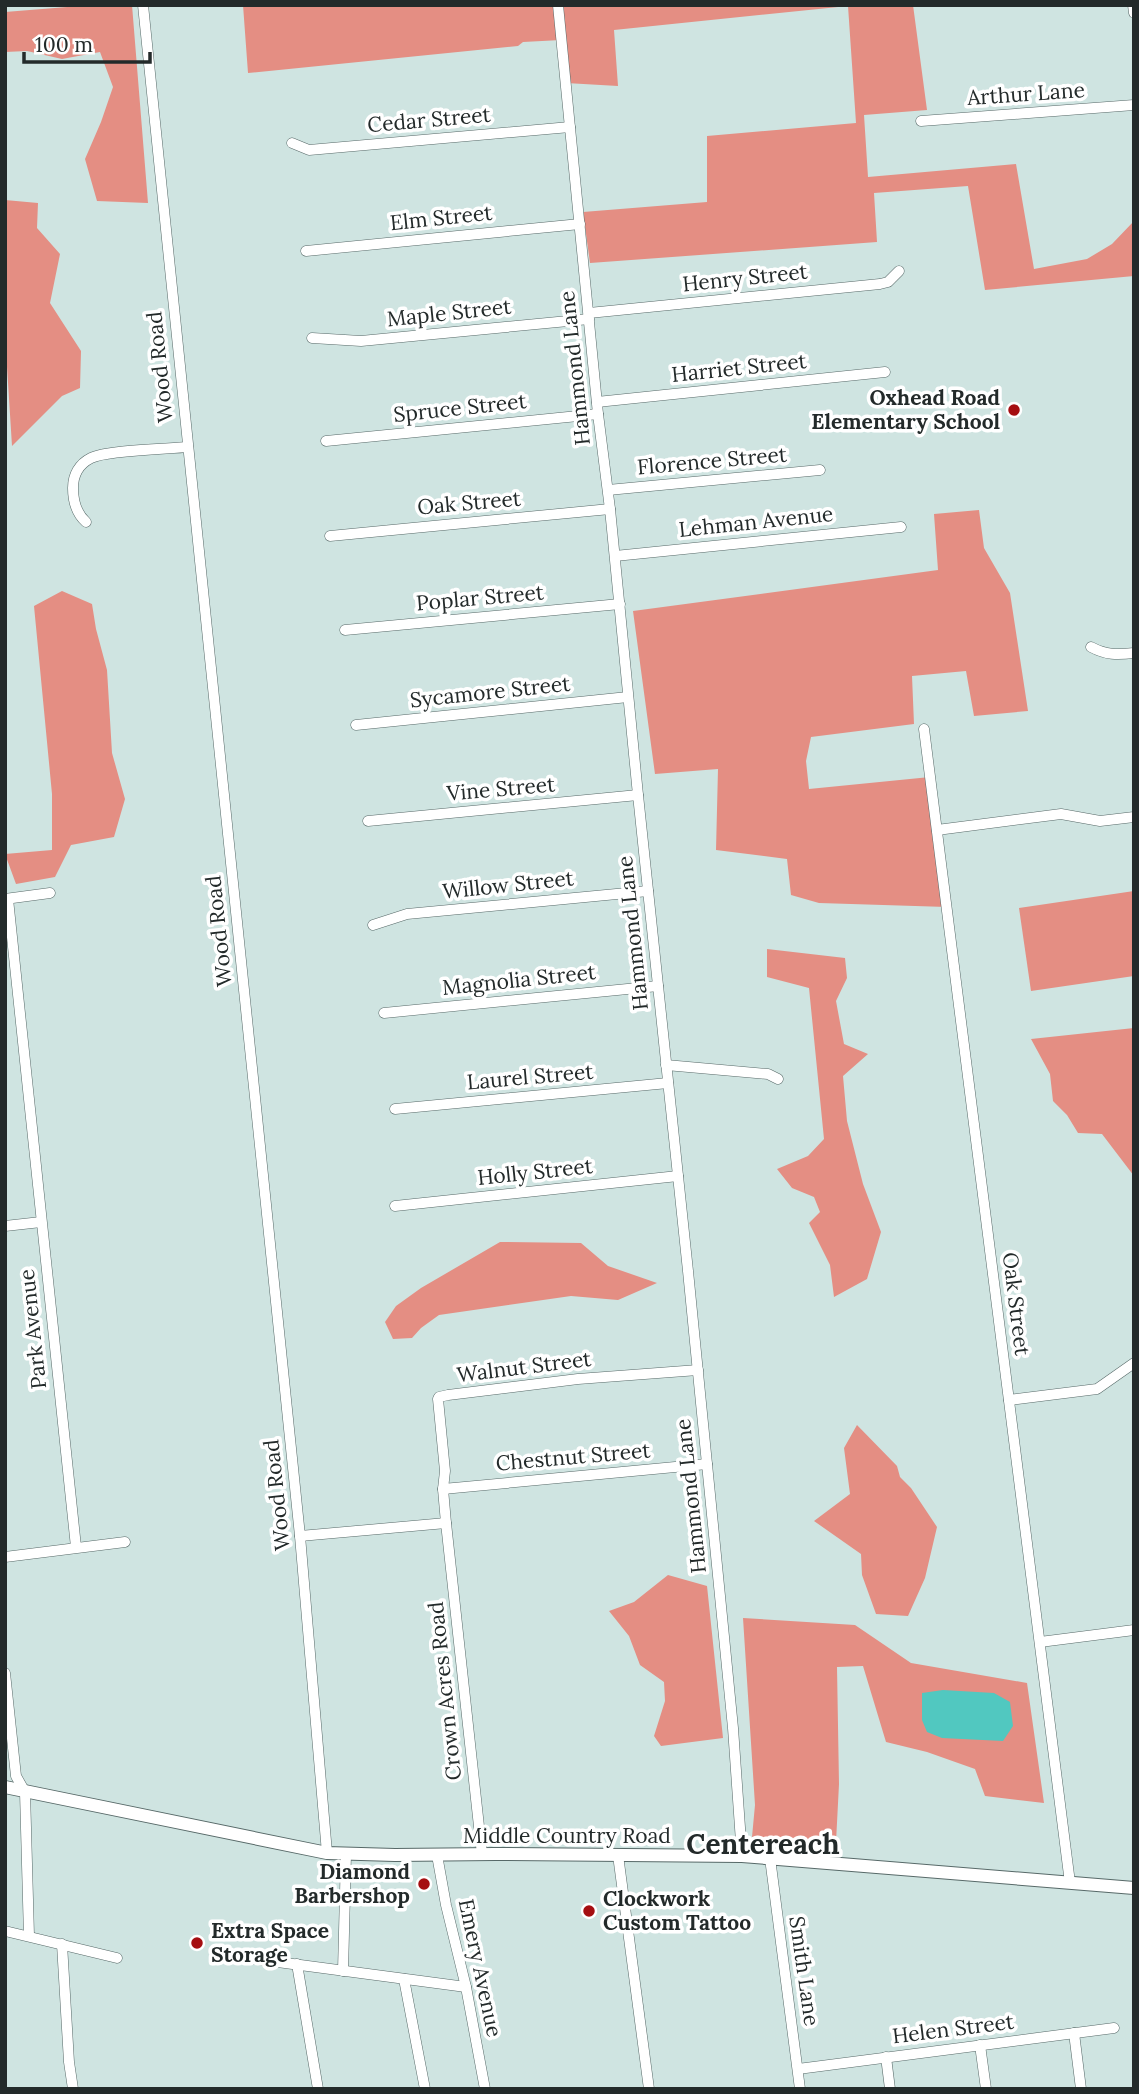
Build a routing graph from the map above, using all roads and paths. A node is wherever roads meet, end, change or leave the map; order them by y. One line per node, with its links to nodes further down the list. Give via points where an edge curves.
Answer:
1 (143, 5): 18 (street, Wood Road)
2 (558, 5): 7 (street, Hammond Lane)
3 (1133, 5): 4 (street)
4 (1134, 13)
5 (1134, 105): 6 (street, Arthur Lane)
6 (920, 121)
7 (570, 127): 8 (street, Cedar Street, via 309,150); 9 (street, Hammond Lane)
8 (292, 143)
9 (580, 224): 10 (street, Elm Street); 12 (street, Hammond Lane)
10 (306, 251)
11 (899, 271): 12 (street, Henry Street, via 880,284)
12 (589, 316): 13 (street, Maple Street, via 361,341); 15 (street, Hammond Lane)
13 (312, 338)
14 (885, 372): 15 (street, Harriet Street)
15 (597, 402): 16 (street, Hammond Lane)
16 (598, 414): 17 (street, Spruce Street); 20 (street, Hammond Lane)
17 (326, 441)
18 (188, 447): 22 (street, via 98,455 81,464 73,489 77,513); 57 (street, Wood Road)
19 (820, 470): 20 (street, Florence Street)
20 (608, 490): 21 (street, Hammond Lane)
21 (610, 509): 24 (street, Oak Street); 25 (street, Hammond Lane)
22 (86, 522)
23 (901, 527): 25 (street, Lehman Avenue)
24 (330, 536)
25 (615, 556): 26 (street, Hammond Lane)
26 (620, 604): 27 (street, Poplar Street); 30 (street, Hammond Lane)
27 (345, 630)
28 (1091, 647): 29 (street, via 1114,655)
29 (1134, 653)
30 (628, 697): 31 (street, Sycamore Street); 33 (street, Hammond Lane)
31 (356, 724)
32 (924, 729): 36 (street, Oak Street)
33 (638, 796): 35 (street, Vine Street); 37 (street, Hammond Lane)
34 (1134, 817): 36 (street, via 1100,821 1061,814)
35 (368, 821)
36 (937, 830): 53 (street, Oak Street)
37 (648, 891): 40 (street, Willow Street, via 407,914); 41 (street, Hammond Lane)
38 (50, 893): 39 (street)
39 (7, 899): 49 (street, Park Avenue)
40 (373, 925)
41 (658, 986): 42 (street, Magnolia Street); 43 (street, Hammond Lane)
42 (384, 1013)
43 (666, 1065): 44 (street, via 768,1074); 45 (street, Hammond Lane)
44 (778, 1079)
45 (668, 1083): 46 (street, Laurel Street); 47 (street, Hammond Lane)
46 (395, 1109)
47 (678, 1176): 48 (street, Holly Street); 52 (street, Hammond Lane)
48 (396, 1206)
49 (41, 1222): 50 (street); 59 (street, Park Avenue)
50 (5, 1226)
51 (1134, 1363): 53 (street, via 1097,1389)
52 (698, 1370): 54 (street, Hammond Lane); 55 (street, Walnut Street, via 439,1397)
53 (1009, 1401): 62 (street, Oak Street)
54 (707, 1464): 55 (street, Chestnut Street); 71 (street, Hammond Lane)
55 (443, 1489): 56 (street, Walnut Street)
56 (446, 1523): 57 (street); 68 (street, Crown Acres Road)
57 (300, 1536): 66 (street, Wood Road)
58 (125, 1542): 59 (street)
59 (76, 1547): 60 (street)
60 (5, 1557)
61 (1134, 1630): 62 (street)
62 (1040, 1642): 73 (street, Oak Street)
63 (5, 1673): 65 (street, via 16,1776)
64 (5, 1787): 65 (main road, Middle Country Road)
65 (25, 1792): 66 (main road, Middle Country Road); 76 (street)
66 (327, 1853): 67 (main road, Middle Country Road)
67 (346, 1854): 69 (main road, Middle Country Road); 81 (street)
68 (482, 1854): 69 (main road, Middle Country Road); 70 (main road, Middle Country Road)
69 (437, 1855): 83 (street, Emery Avenue)
70 (618, 1855): 71 (main road, Middle Country Road); 93 (street)
71 (742, 1856): 72 (main road, Middle Country Road)
72 (770, 1858): 73 (main road, Middle Country Road); 88 (street, Smith Lane)
73 (1070, 1883): 74 (main road, Middle Country Road)
74 (1134, 1888)
75 (5, 1931): 76 (street)
76 (29, 1936): 77 (street)
77 (62, 1944): 78 (street); 89 (street)
78 (117, 1958)
79 (255, 1959): 80 (street)
80 (297, 1964): 81 (street); 90 (street)
81 (343, 1970): 82 (street)
82 (404, 1979): 83 (street); 91 (street)
83 (467, 1987): 92 (street, Emery Avenue)
84 (1114, 2028): 85 (street, Helen Street)
85 (1074, 2033): 86 (street, Helen Street); 97 (street)
86 (980, 2045): 87 (street, Helen Street); 96 (street)
87 (886, 2057): 88 (street, Helen Street); 95 (street)
88 (798, 2069): 94 (street, Smith Lane)
89 (74, 2089)
90 (318, 2089)
91 (425, 2089)
92 (485, 2089)
93 (649, 2089)
94 (800, 2089)
95 (890, 2089)
96 (986, 2089)
97 (1081, 2089)

